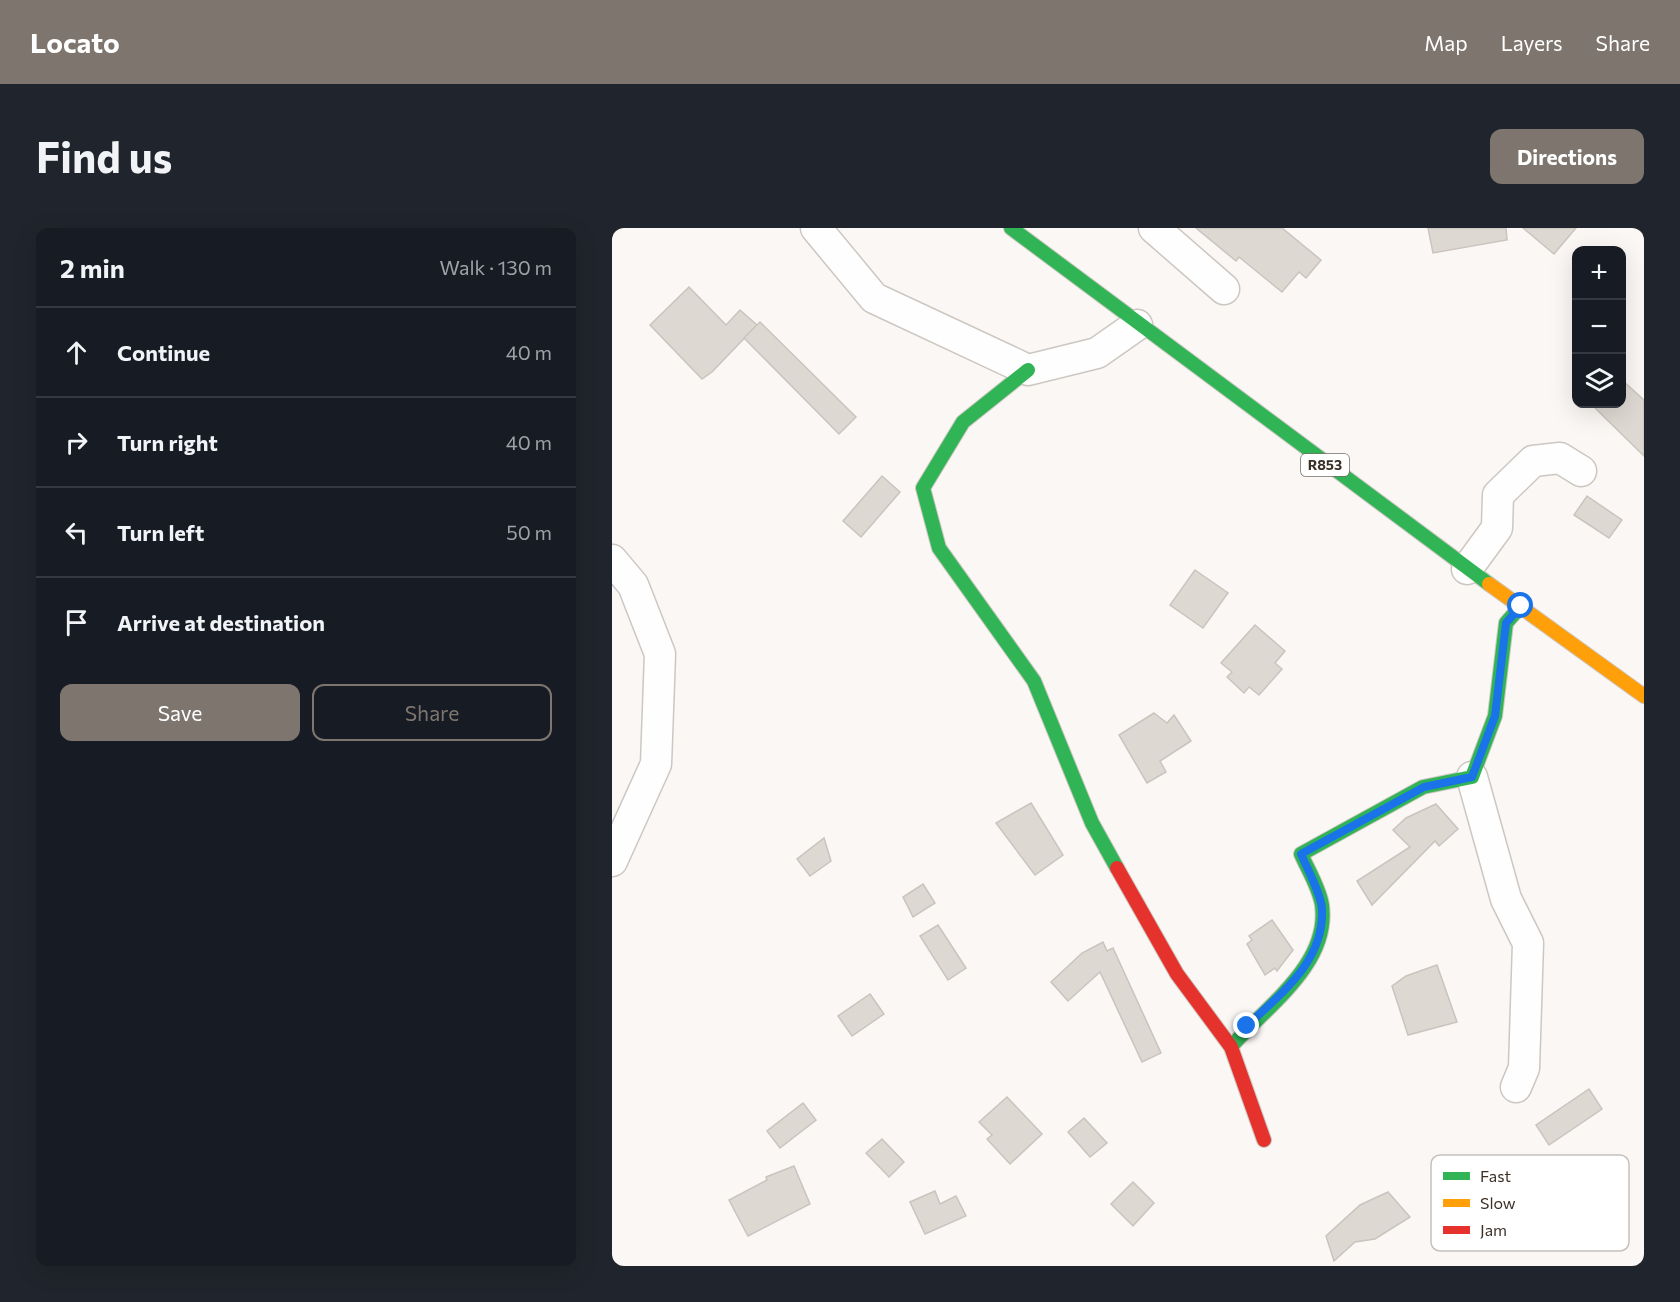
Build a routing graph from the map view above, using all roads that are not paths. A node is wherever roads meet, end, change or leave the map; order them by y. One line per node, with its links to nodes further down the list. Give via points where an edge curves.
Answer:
1 (816, 228): 6 (street, via 874,298)
2 (1011, 228): 5 (street, R853)
3 (1154, 228): 4 (street)
4 (1224, 288)
5 (1137, 326): 6 (street, via 1097,353); 9 (street, R853)
6 (1028, 370): 14 (street, via 963,422 923,488 939,548 1034,681 1092,823 1177,974)
7 (1581, 471): 9 (street, via 1560,458 1533,461 1498,495 1497,528)
8 (612, 560): 13 (street, via 633,585 660,654 656,764)
9 (1467, 569): 10 (street, R853)
10 (1521, 606): 11 (street, R853); 12 (street, via 1506,623 1495,716)
11 (1644, 696)
12 (1472, 777): 14 (street, via 1424,787 1301,854 1323,908 1310,962); 15 (street, via 1506,899 1528,943 1524,1068)
13 (612, 861)
14 (1231, 1047): 16 (street)
15 (1516, 1087)
16 (1264, 1140)

